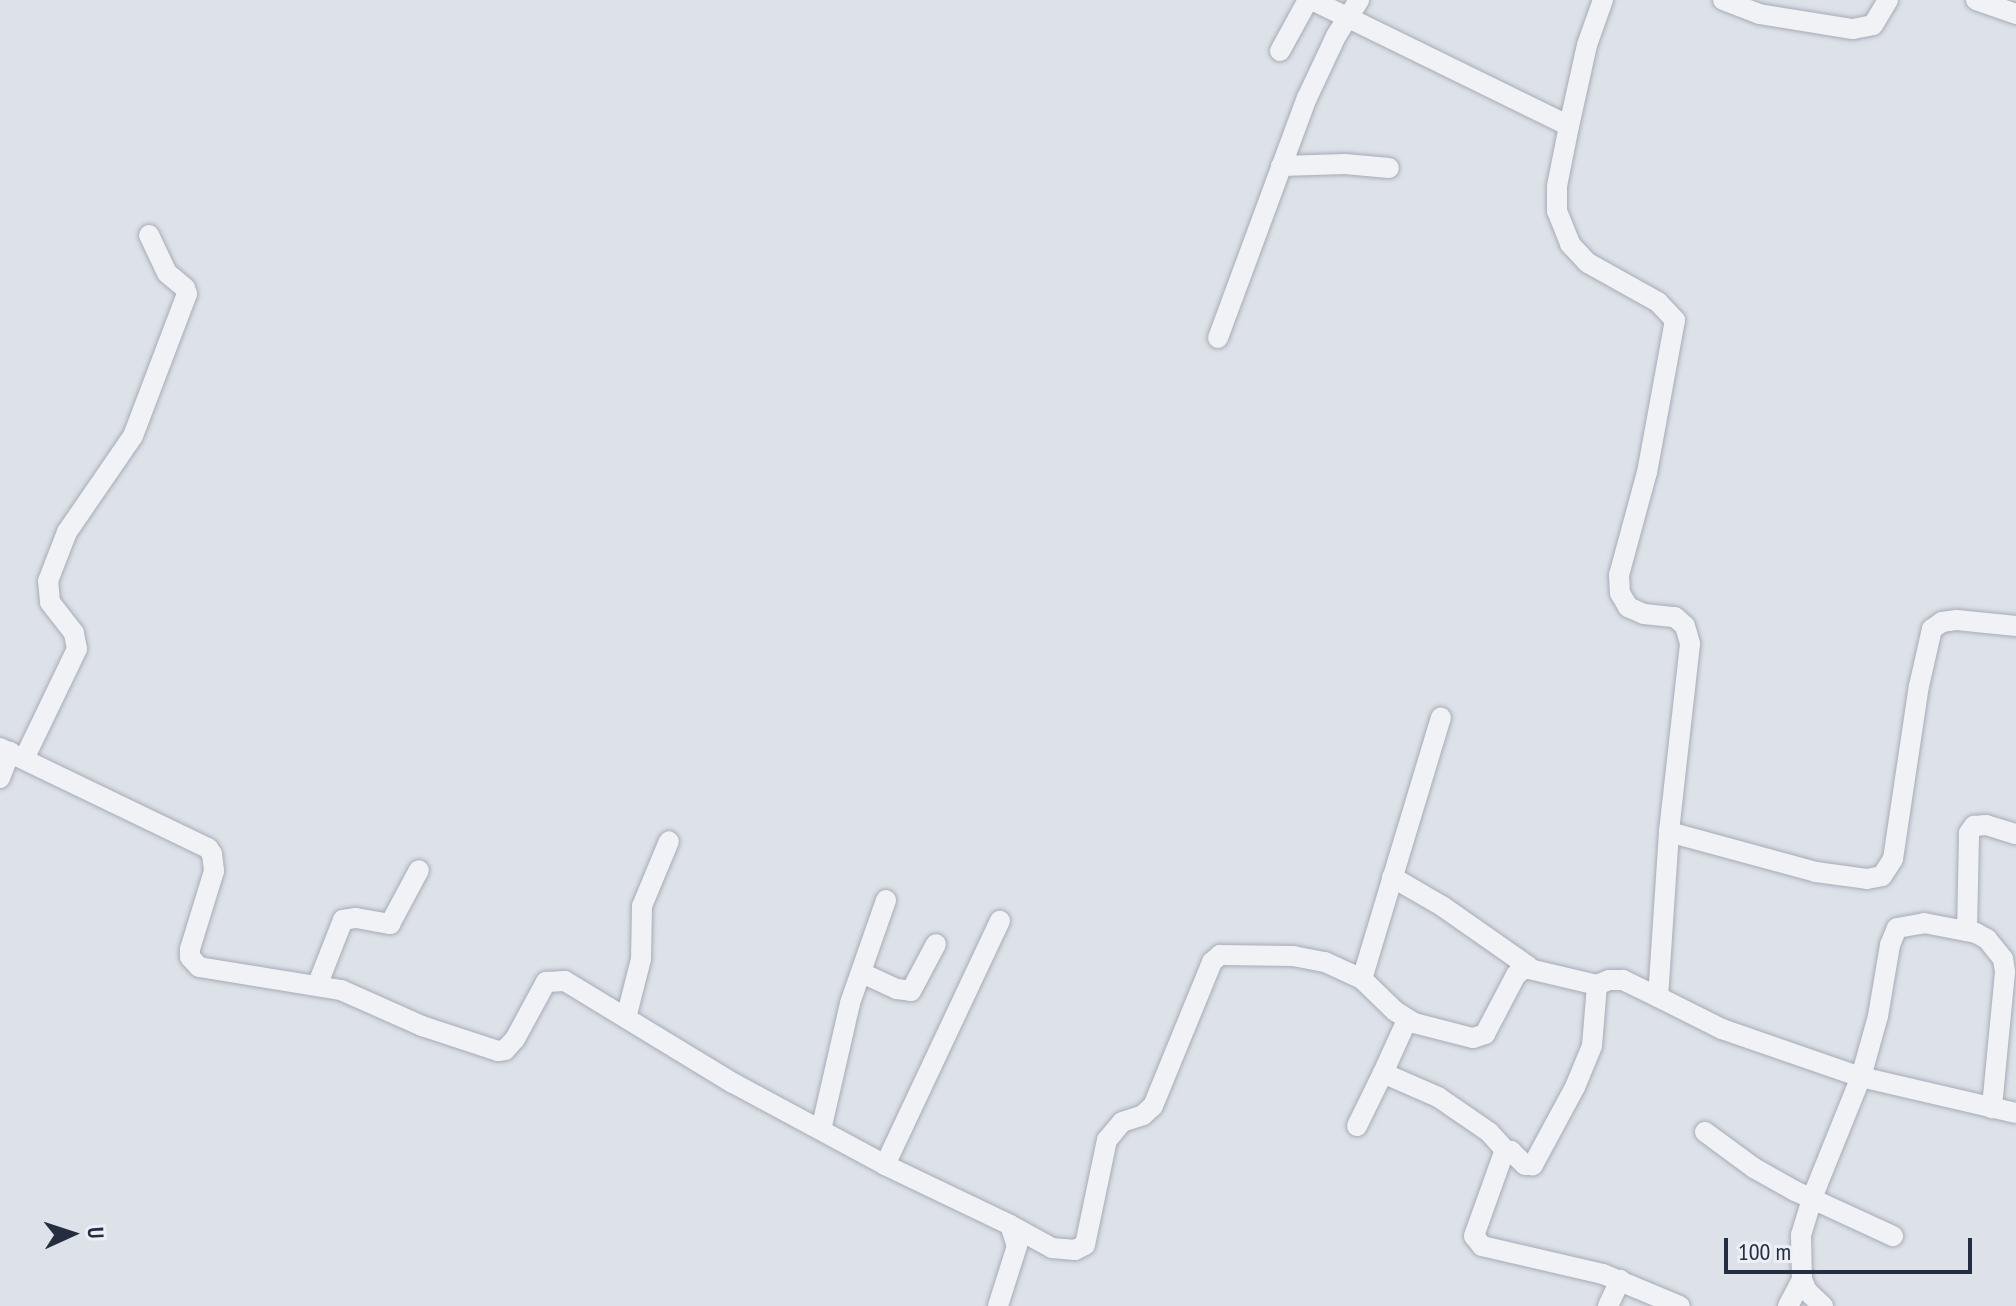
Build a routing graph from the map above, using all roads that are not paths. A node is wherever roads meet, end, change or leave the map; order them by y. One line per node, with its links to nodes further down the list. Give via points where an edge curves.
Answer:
1 (1310, 0): 8 (street); 9 (street)
2 (1359, 0): 8 (street)
3 (1603, 0): 10 (street)
4 (1723, 0): 5 (street, via 1759,14 1853,29 1873,25)
5 (1888, 0)
6 (1976, 0): 7 (street)
7 (2016, 14)
8 (1346, 20): 10 (street); 11 (street, via 1312,85)
9 (1280, 51)
10 (1569, 126): 19 (street, via 1556,198 1570,244 1588,263 1667,308 1675,320 1647,472 1619,575 1628,607 1675,617 1689,634)
11 (1281, 166): 12 (street); 14 (street)
12 (1389, 168)
13 (149, 235): 17 (street, via 167,273 187,294 133,436 67,532 48,581 50,602 74,633 77,649)
14 (1218, 338)
15 (2016, 626): 19 (street, via 1957,620 1932,629 1893,859 1882,876 1816,872)
16 (1441, 718): 23 (street)
17 (11, 753): 18 (street); 32 (street, via 208,848 214,871 190,949 199,967)
18 (0, 778)
19 (1669, 832): 33 (street)
20 (2016, 834): 26 (street, via 1986,825 1974,826 1969,833)
21 (669, 841): 35 (street, via 642,906 641,959)
22 (419, 870): 32 (street, via 390,924 343,920)
23 (1392, 877): 28 (street); 30 (street)
24 (886, 900): 29 (street)
25 (1000, 921): 45 (street)
26 (1967, 931): 34 (street, via 1987,939 2003,959); 38 (street, via 1924,923 1897,928)
27 (936, 944): 29 (street, via 911,991)
28 (1529, 967): 31 (street); 36 (street, via 1516,975 1481,1037)
29 (862, 973): 42 (street, via 846,1017)
30 (1362, 979): 36 (street); 47 (street, via 1304,957 1216,957 1153,1106 1122,1122 1107,1140 1085,1245 1075,1250 1052,1248)
31 (1597, 985): 33 (street, via 1623,980); 44 (street, via 1590,1054 1537,1160 1525,1165)
32 (317, 986): 35 (street, via 350,993 422,1026 498,1051 510,1045 542,986 552,980 572,985)
33 (1658, 997): 38 (street, via 1722,1029)
34 (2009, 999): 39 (street)
35 (626, 1018): 42 (street)
36 (1407, 1020): 37 (street)
37 (1383, 1073): 41 (street); 44 (street, via 1438,1097 1489,1132)
38 (1861, 1077): 39 (street); 46 (street)
39 (1992, 1108): 40 (street)
40 (2016, 1113)
41 (1357, 1126)
42 (821, 1130): 45 (street)
43 (1705, 1132): 46 (street, via 1754,1168)
44 (1507, 1152): 49 (street, via 1476,1227 1477,1243)
45 (885, 1165): 47 (street)
46 (1812, 1198): 48 (street); 50 (street, via 1801,1235)
47 (1010, 1225): 51 (street, via 1017,1246)
48 (1893, 1236)
49 (1620, 1280): 52 (street); 53 (street)
50 (1802, 1280): 54 (street); 55 (street)
51 (998, 1306)
52 (1608, 1306)
53 (1680, 1306)
54 (1788, 1306)
55 (1823, 1306)

